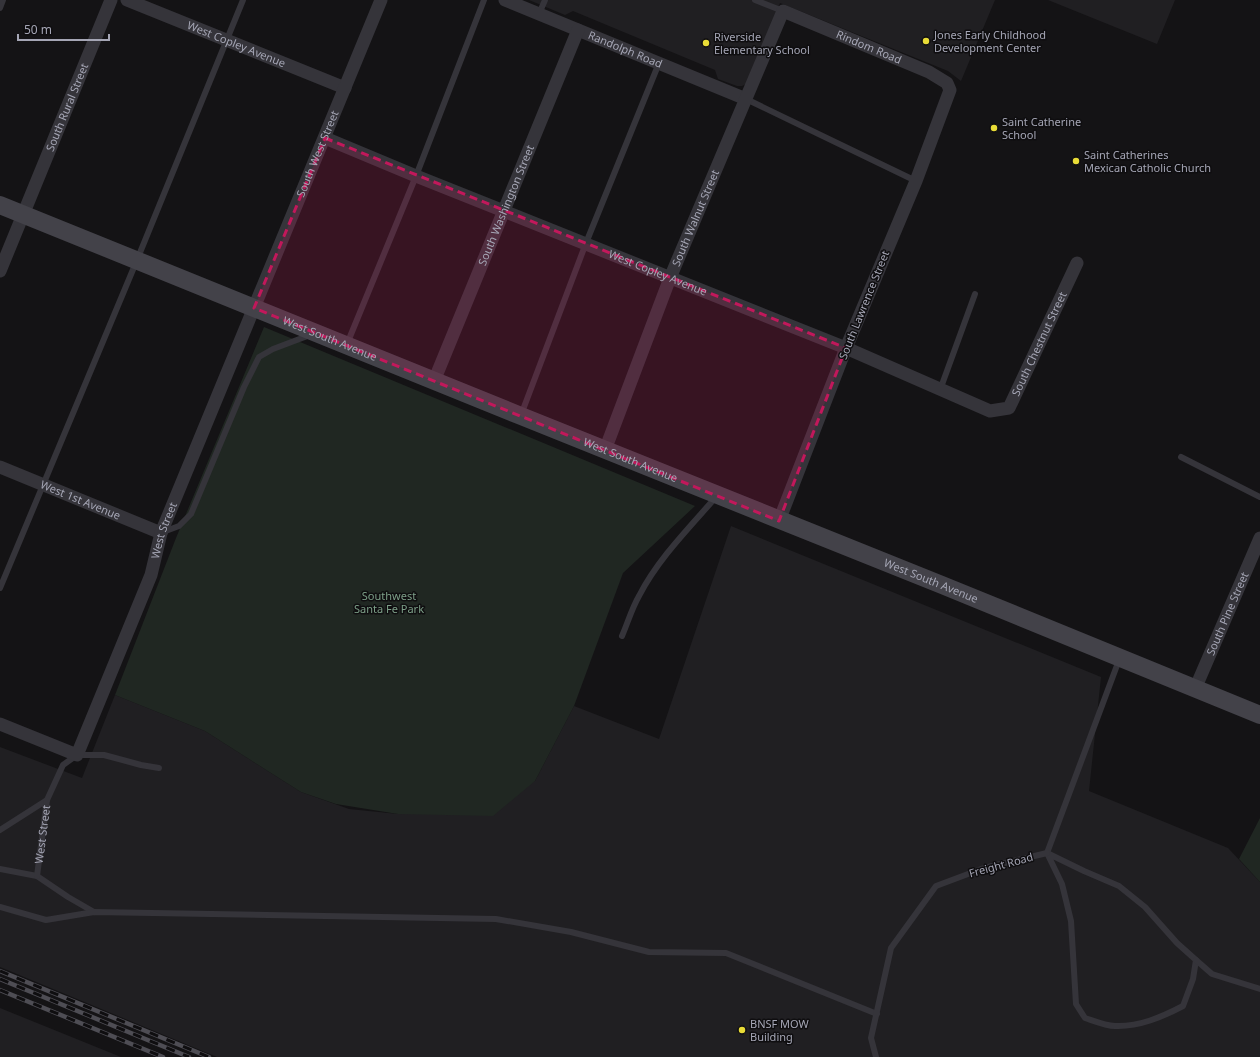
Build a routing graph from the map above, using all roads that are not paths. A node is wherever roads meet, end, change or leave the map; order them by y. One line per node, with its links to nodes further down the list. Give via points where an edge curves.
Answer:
1 (3, 0): 10 (lane)
2 (111, 0): 24 (street, South Rural Street)
3 (127, 0): 14 (street, West Copley Avenue)
4 (243, 0): 14 (lane)
5 (381, 0): 16 (street, South West Street)
6 (484, 0): 20 (lane)
7 (505, 0): 12 (street, Randolph Road)
8 (545, 0): 12 (lane)
9 (755, 0): 11 (lane)
10 (0, 8)
11 (783, 11): 17 (street, Rindom Road, via 929,72 947,83); 18 (street, South Walnut Street)
12 (539, 14): 13 (street, Randolph Road)
13 (578, 30): 15 (street, Randolph Road); 23 (street, South Washington Street)
14 (227, 40): 16 (street, West Copley Avenue); 26 (lane)
15 (659, 63): 18 (street, Randolph Road); 25 (lane)
16 (345, 88): 19 (street, South West Street)
17 (950, 90): 21 (street, South Lawrence Street)
18 (746, 99): 21 (lane); 29 (street, South Walnut Street)
19 (325, 138): 20 (street, West Copley Avenue); 31 (street, South West Street)
20 (416, 176): 23 (street, West Copley Avenue); 33 (lane)
21 (916, 181): 34 (street, South Lawrence Street)
22 (0, 205): 24 (main road, West South Avenue)
23 (504, 210): 25 (street, West Copley Avenue); 35 (street, South Washington Street)
24 (24, 214): 26 (main road, West South Avenue); 28 (street, South Rural Street)
25 (586, 243): 29 (street, West Copley Avenue); 38 (lane)
26 (137, 260): 31 (main road, West South Avenue); 42 (lane)
27 (1077, 263): 37 (street, South Chestnut Street, via 1009,408)
28 (0, 272)
29 (670, 278): 34 (street, West Copley Avenue); 39 (street, South Walnut Street)
30 (975, 294): 36 (lane)
31 (254, 308): 32 (main road, West South Avenue); 46 (street, West Street)
32 (315, 333): 33 (main road, West South Avenue); 46 (lane, via 259,357 191,514 179,526)
33 (346, 346): 35 (main road, West South Avenue)
34 (846, 348): 36 (street, West Copley Avenue); 45 (street, South Lawrence Street)
35 (434, 381): 38 (main road, West South Avenue)
36 (940, 390): 37 (street, West Copley Avenue)
37 (990, 411)
38 (521, 416): 39 (main road, West South Avenue)
39 (605, 450): 43 (main road, West South Avenue)
40 (1181, 457): 44 (lane)
41 (0, 467): 42 (street, West 1st Avenue)
42 (44, 485): 46 (street, West 1st Avenue); 48 (lane)
43 (717, 496): 45 (main road, West South Avenue); 49 (lane, via 671,548 653,574 639,596)
44 (1260, 497)
45 (779, 520): 50 (main road, West South Avenue)
46 (161, 533): 54 (street, West Street, via 151,575)
47 (1260, 538): 51 (street, South Pine Street)
48 (0, 588)
49 (622, 636)
50 (1120, 658): 51 (main road, West South Avenue); 58 (lane, Freight Road)
51 (1195, 689): 52 (main road, West South Avenue)
52 (1260, 715)
53 (0, 724): 54 (street)
54 (77, 755): 55 (lane, via 104,755); 56 (lane, West Street, via 63,765)
55 (159, 768)
56 (46, 800): 57 (lane); 60 (lane, West Street)
57 (0, 830)
58 (1047, 853): 63 (lane, via 1119,886 1145,907); 63 (lane, via 1062,884 1071,921 1076,1004 1085,1018 1114,1026 1134,1024 1150,1021 1183,1006 1194,979); 65 (lane, Freight Road, via 984,868 936,886 891,948)
59 (0, 869): 60 (lane)
60 (37, 876): 62 (lane)
61 (0, 907): 62 (lane, via 46,920)
62 (94, 912): 65 (lane, via 496,919 571,932 648,952 726,953)
63 (1196, 960): 64 (lane, via 1212,974)
64 (1260, 989)
65 (877, 1014): 66 (lane, Freight Road, via 871,1038)
66 (876, 1057)

